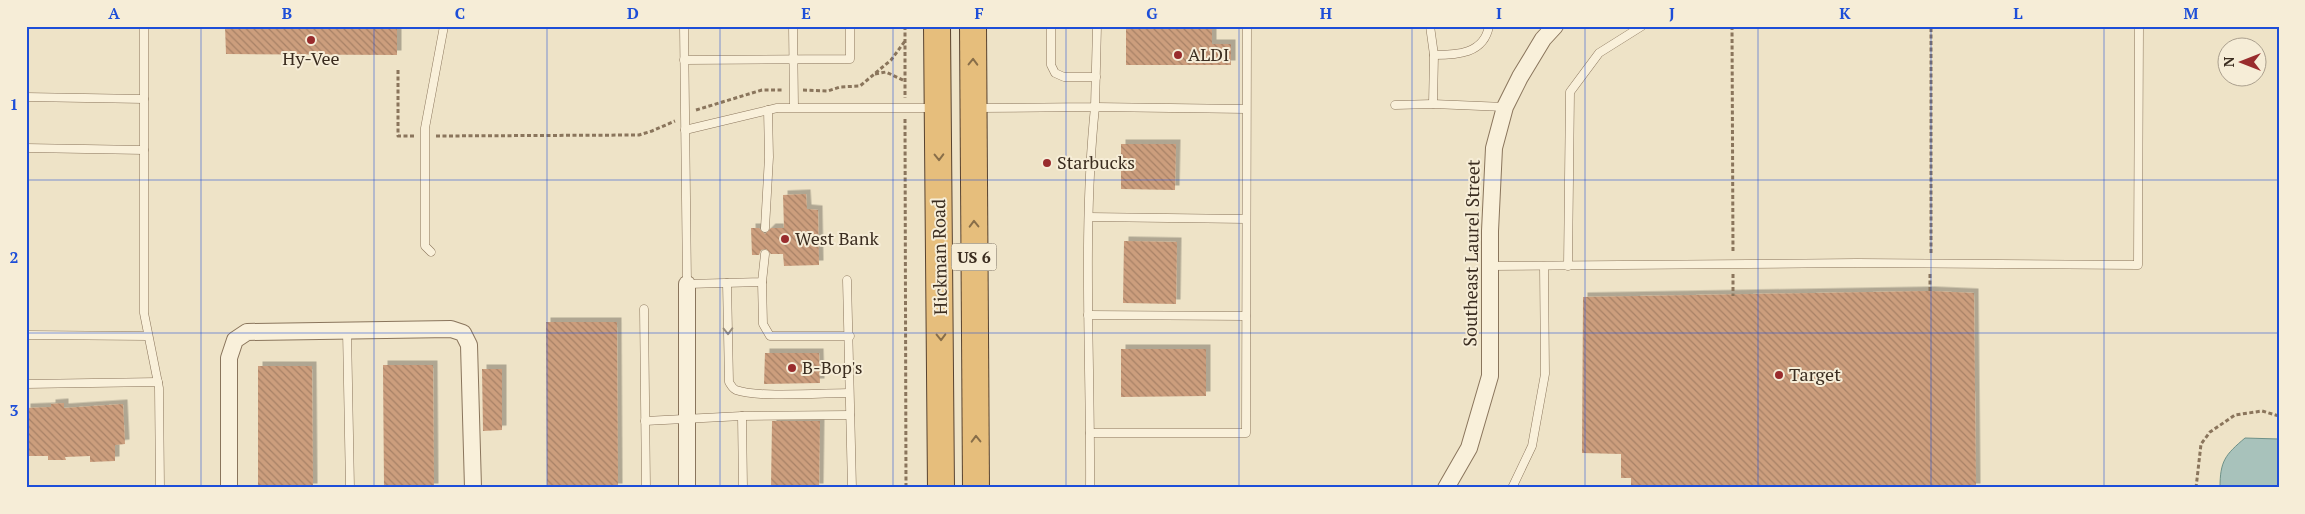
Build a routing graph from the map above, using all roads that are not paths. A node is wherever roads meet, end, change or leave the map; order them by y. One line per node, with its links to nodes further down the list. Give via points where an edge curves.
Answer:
1 (144, 26): 21 (lane)
2 (444, 26): 37 (lane, via 425,136 425,246)
3 (684, 26): 18 (lane)
4 (794, 26): 17 (lane)
5 (850, 26): 17 (lane, via 850,59)
6 (937, 26): 26 (highway, Hickman Road / US 6)
7 (973, 26): 27 (highway, Hickman Road / US 6, one-way to 7)
8 (1051, 26): 19 (lane, via 1051,65 1055,73 1064,77)
9 (1097, 26): 19 (lane)
10 (1248, 26): 29 (lane)
11 (1430, 26): 16 (lane)
12 (1489, 26): 16 (lane, via 1484,41 1474,49 1462,54)
13 (1554, 26): 28 (street, Southeast Laurel Street, via 1543,38)
14 (1642, 26): 41 (lane, via 1599,53 1570,92)
15 (2139, 26): 41 (lane, via 2138,265)
16 (1434, 55): 22 (lane)
17 (794, 59): 18 (lane); 24 (lane)
18 (684, 60): 31 (lane)
19 (1096, 77): 25 (lane)
20 (26, 97): 21 (lane)
21 (144, 99): 33 (lane)
22 (1433, 104): 23 (lane); 28 (lane)
23 (1395, 105)
24 (794, 107): 26 (lane); 30 (lane)
25 (1095, 107): 27 (lane); 29 (lane); 34 (lane, via 1089,162)
26 (938, 108): 69 (highway, Hickman Road / US 6, one-way to 69)
27 (973, 108): 70 (highway, Hickman Road / US 6, one-way to 27)
28 (1504, 108): 39 (street, Southeast Laurel Street, via 1494,148)
29 (1246, 109): 35 (lane)
30 (768, 110): 31 (lane); 36 (lane)
31 (685, 130): 45 (lane)
32 (26, 148): 33 (lane)
33 (144, 150): 51 (lane, via 144,313)
34 (1089, 217): 35 (lane); 47 (lane)
35 (1246, 219): 48 (lane)
36 (765, 228)
37 (431, 252)
38 (765, 254): 43 (lane)
39 (1490, 266): 40 (lane); 72 (street, Southeast Laurel Street, via 1490,376 1469,448)
40 (1544, 266): 41 (lane); 73 (lane, via 1545,374 1532,446)
41 (1568, 266)
42 (847, 280): 52 (lane)
43 (762, 282): 44 (lane); 52 (lane, via 763,324 770,336)
44 (727, 283): 45 (lane); 55 (lane, one-way to 55, via 729,382 734,389 772,394)
45 (687, 284): 58 (street)
46 (644, 308): 59 (lane)
47 (1088, 315): 48 (lane); 60 (lane)
48 (1246, 316): 60 (lane, via 1246,433)
49 (347, 331): 62 (street, via 247,332 235,340 229,358); 63 (lane); 64 (street, via 451,329 463,333 469,345)
50 (26, 335): 51 (lane)
51 (148, 336): 53 (lane)
52 (850, 336): 55 (lane)
53 (158, 382): 54 (lane); 61 (lane)
54 (26, 384)
55 (849, 393): 56 (lane)
56 (850, 415): 57 (lane); 68 (lane)
57 (742, 416): 58 (lane); 67 (lane)
58 (687, 420): 59 (lane); 66 (street)
59 (645, 421): 65 (lane)
60 (1090, 433): 71 (lane)
61 (160, 488)
62 (229, 488)
63 (350, 488)
64 (473, 488)
65 (646, 488)
66 (687, 488)
67 (743, 488)
68 (852, 488)
69 (941, 488)
70 (976, 488)
71 (1090, 488)
72 (1446, 488)
73 (1512, 488)

